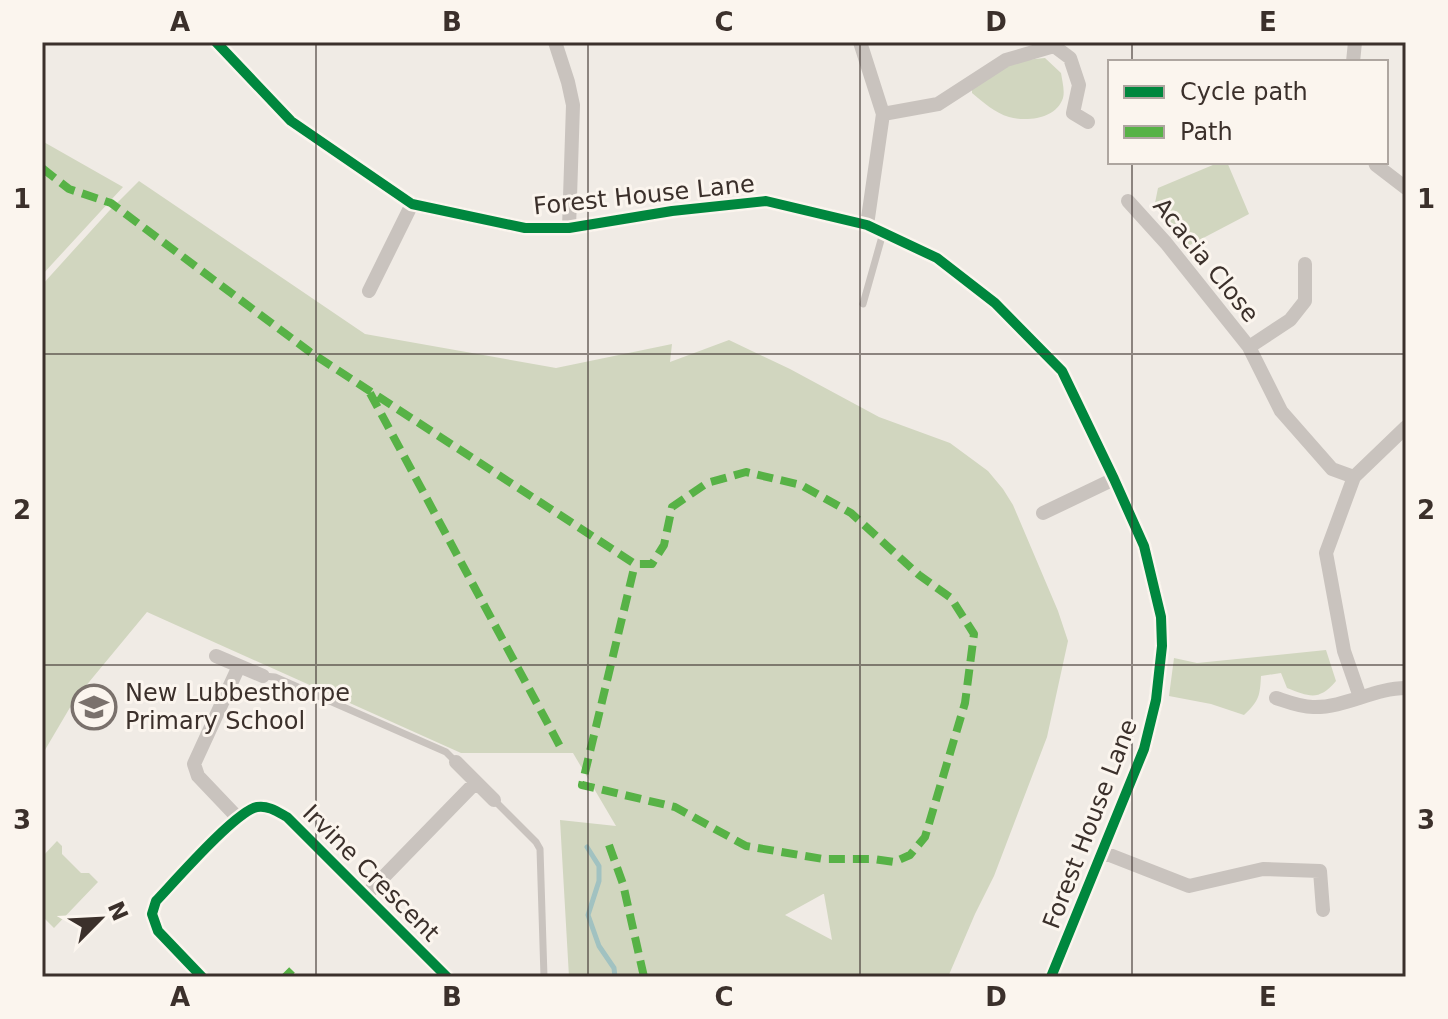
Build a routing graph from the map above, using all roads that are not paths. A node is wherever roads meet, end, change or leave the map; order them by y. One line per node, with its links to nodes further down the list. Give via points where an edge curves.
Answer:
1 (216, 42): 10 (street, Forest House Lane, via 291,121)
2 (555, 42): 12 (street, via 573,105)
3 (860, 42): 5 (street)
4 (1054, 44): 5 (street, via 1006,60 938,104); 6 (street, via 1070,58 1079,85 1073,113)
5 (883, 114): 11 (street)
6 (1088, 122)
7 (1376, 164): 8 (street)
8 (1406, 188)
9 (1128, 201): 17 (street, Acacia Close)
10 (412, 204): 12 (street, Forest House Lane, via 525,228); 15 (street)
11 (867, 225): 12 (street, Forest House Lane, via 766,201); 13 (street, Forest House Lane)
12 (569, 228)
13 (883, 233): 16 (lane); 20 (street, Forest House Lane, via 937,258 995,303 1062,371)
14 (1305, 264): 17 (street, Acacia Close, via 1305,301 1290,320)
15 (369, 291)
16 (863, 304)
17 (1249, 347): 19 (street, Acacia Close, via 1281,411 1332,469)
18 (1406, 427): 19 (street)
19 (1354, 477): 26 (street, via 1326,553 1344,651)
20 (1114, 479): 21 (street); 32 (street, Forest House Lane, via 1144,546 1161,617 1162,646 1151,726)
21 (1043, 513)
22 (216, 656): 23 (street)
23 (239, 666): 24 (street); 31 (street, via 194,764 198,776)
24 (263, 676): 28 (lane, via 446,752)
25 (1406, 688): 26 (street)
26 (1360, 697): 27 (street, via 1312,707)
27 (1276, 698)
28 (456, 762): 29 (street)
29 (476, 782): 30 (street); 33 (street)
30 (494, 800): 37 (lane, via 540,849)
31 (237, 817): 33 (street, Irvine Crescent, via 265,807 287,817); 35 (street, via 156,901 152,914 158,931)
32 (1102, 852): 34 (street, via 1189,886 1263,869 1320,871); 38 (street, Forest House Lane)
33 (366, 895): 36 (street, Irvine Crescent)
34 (1323, 910)
35 (202, 977)
36 (447, 977)
37 (544, 977)
38 (1051, 977)

